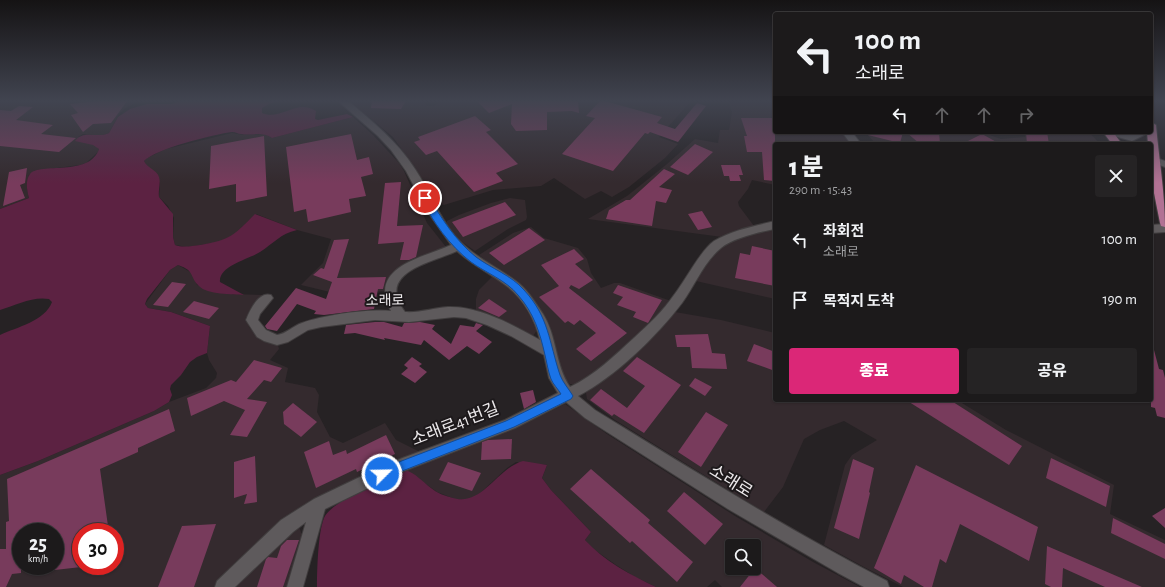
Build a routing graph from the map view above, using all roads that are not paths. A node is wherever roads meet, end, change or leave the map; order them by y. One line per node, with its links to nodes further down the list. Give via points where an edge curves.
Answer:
1 (373, 127): 15 (street, 소래로, via 411,170 432,211)
2 (1111, 134): 5 (street)
3 (1117, 134): 4 (street, via 1132,138)
4 (1139, 134)
5 (1121, 142)
6 (1153, 160): 7 (street)
7 (1165, 164)
8 (1153, 165): 10 (main road)
9 (1153, 191): 10 (main road)
10 (1160, 200): 11 (main road)
11 (1165, 223)
12 (773, 225): 19 (street, via 745,232 718,244 662,319 615,364 591,383)
13 (1165, 228): 14 (street)
14 (1153, 229)
15 (459, 246): 17 (street, via 400,272 389,294 394,308); 18 (street, 소래로, via 474,260 521,292 539,318)
16 (267, 298): 17 (street, 소래로, via 255,312 252,320 256,328 276,340 284,339 300,328 314,324 344,319)
17 (401, 316): 18 (street, 소래로, via 454,312 472,316 516,333)
18 (549, 352): 19 (street, 소래로, via 556,378)
19 (568, 396): 20 (street, 소래로41번길, via 510,424 394,468); 23 (street, 소래로, via 590,414 766,525)
20 (319, 504): 21 (street, 소래로41번길, via 287,526); 22 (street)
21 (223, 587)
22 (295, 587)
23 (881, 587)

